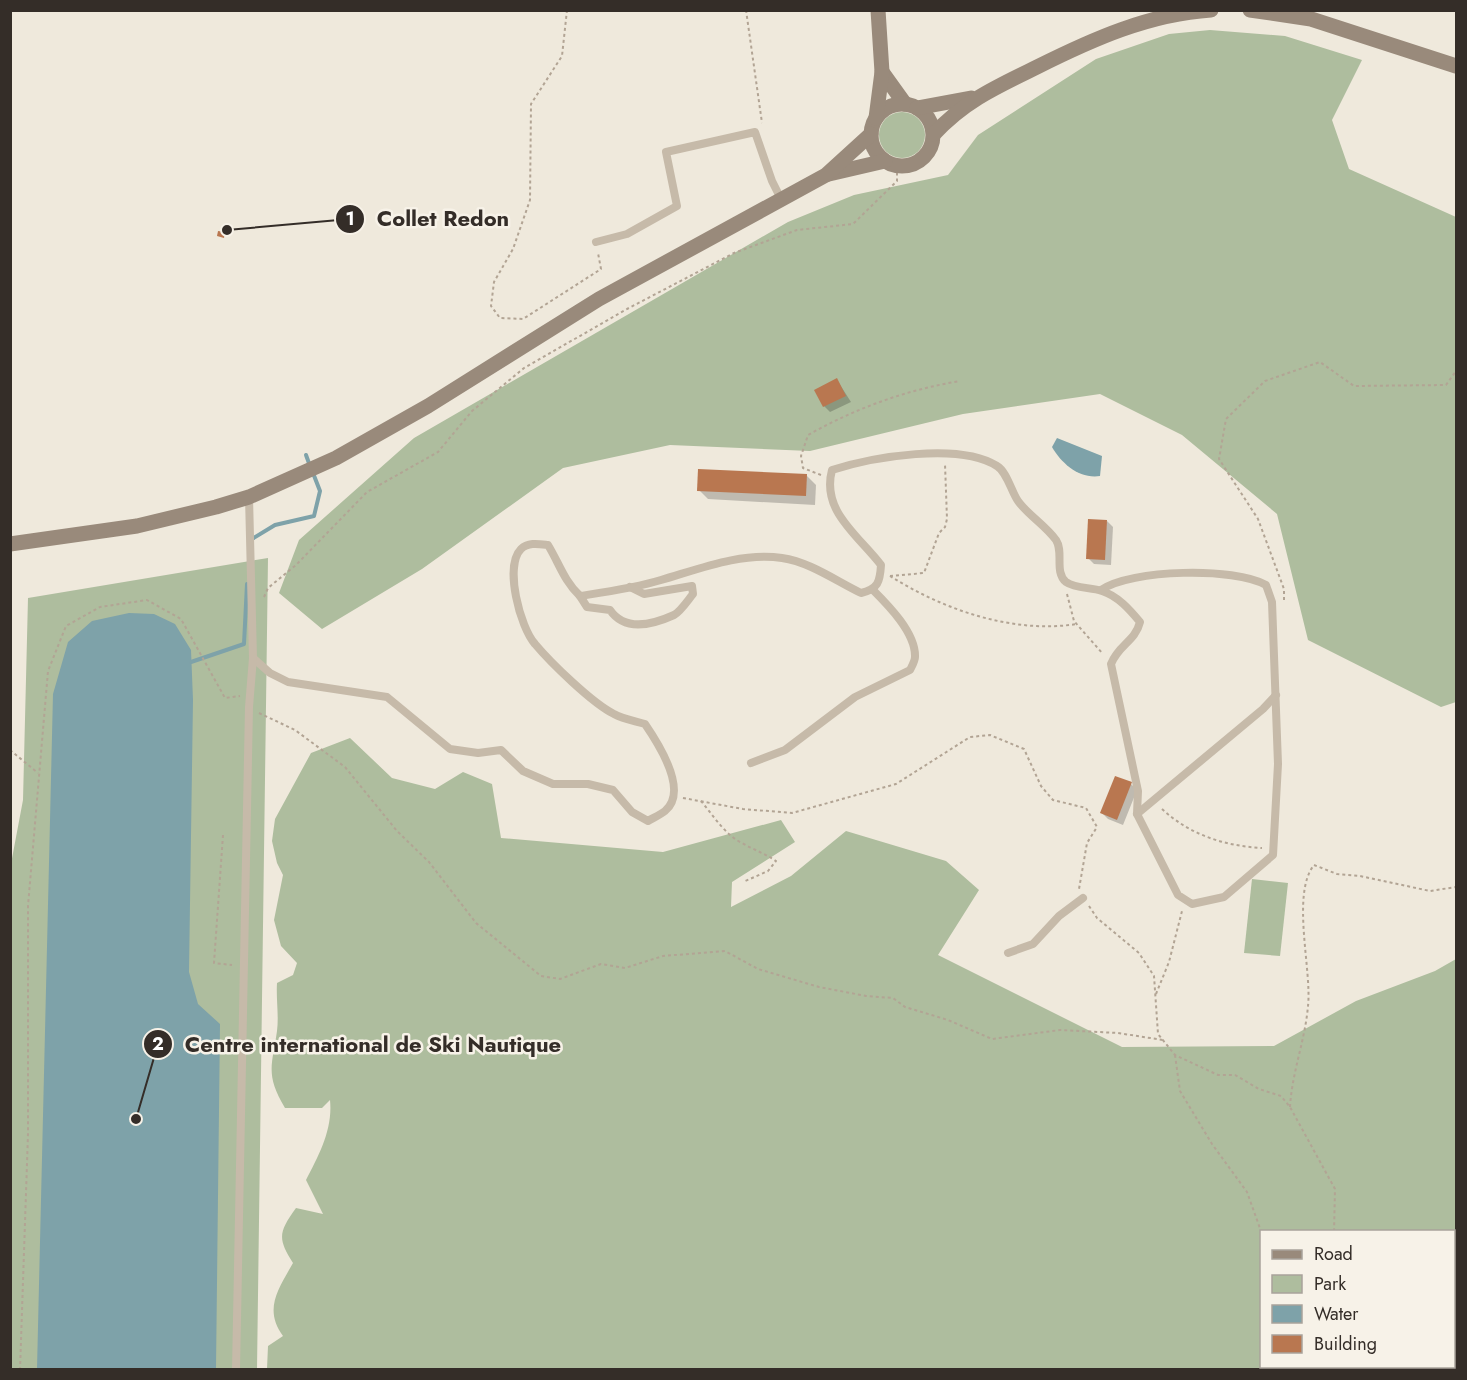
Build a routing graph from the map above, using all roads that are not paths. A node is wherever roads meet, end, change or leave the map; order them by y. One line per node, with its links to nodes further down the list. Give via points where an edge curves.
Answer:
1 (878, 10): 5 (main road)
2 (1211, 10): 6 (main road, via 1167,17 1102,36)
3 (1250, 10): 4 (main road, via 1311,18)
4 (1456, 66)
5 (882, 72): 7 (main road); 8 (main road)
6 (974, 98): 7 (main road); 10 (main road)
7 (911, 106): 8 (main road, via 893,105); 10 (main road, via 930,120)
8 (876, 118): 9 (main road)
9 (871, 134): 11 (main road, via 874,149); 12 (main road)
10 (934, 134): 11 (main road, via 923,158 913,164)
11 (891, 164): 12 (main road)
12 (826, 175): 13 (main road)
13 (781, 199): 14 (lane, via 755,132 666,152 677,206 627,234); 15 (main road, via 599,299 428,406 336,458)
14 (596, 242)
15 (249, 497): 16 (main road, via 137,526); 21 (lane)
16 (10, 544)
17 (630, 587): 18 (lane, via 699,566 750,558 782,558 811,567 861,593); 20 (lane); 20 (lane, via 644,594 692,586 693,594 675,614 634,626 617,620 610,610 587,607)
18 (873, 590): 19 (lane, via 880,581 881,565 832,505 828,485 832,470 886,458 945,455 975,456 999,467 1018,502 1060,546 1060,573 1067,582); 23 (lane, via 897,614 912,642 916,657 910,670 855,697 785,750)
19 (1101, 590): 22 (lane, via 1110,584 1163,572 1244,576 1266,585 1272,602); 24 (lane, via 1126,605 1140,622 1136,636 1117,651 1112,664 1138,791)
20 (580, 596): 21 (lane, via 566,583 548,545 523,547 514,559 515,591 533,643 614,714 645,724 670,768 673,796 666,811 648,821 632,812 613,790 588,784 553,784 523,771 501,750 478,753 450,749 387,697 288,682)
21 (253, 658): 27 (lane, via 249,695)
22 (1276, 695): 24 (lane); 24 (lane, via 1274,849 1260,869 1224,897 1192,904 1178,895)
23 (751, 763)
24 (1137, 814)
25 (1083, 898): 26 (lane, via 1059,916 1033,944)
26 (1008, 953)
27 (236, 1370)

